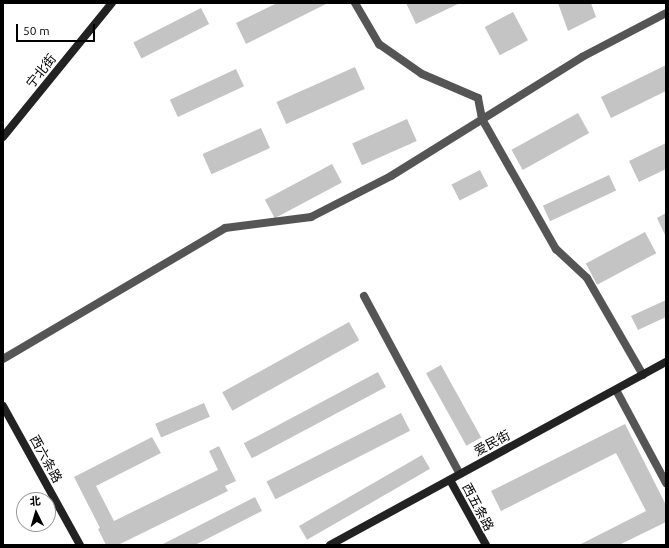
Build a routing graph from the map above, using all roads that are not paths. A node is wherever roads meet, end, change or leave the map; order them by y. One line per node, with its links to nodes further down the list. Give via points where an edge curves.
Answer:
1 (112, 3): 5 (street, 宁北街)
2 (355, 3): 4 (street, via 379,44 422,74 478,98)
3 (666, 13): 4 (street, via 582,57)
4 (482, 119): 7 (street, via 391,176 311,217 225,228); 9 (street, via 556,249 587,278)
5 (3, 136)
6 (364, 296): 12 (street)
7 (3, 359)
8 (666, 362): 9 (street, 爱民街)
9 (643, 375): 10 (street, 爱民街)
10 (616, 390): 12 (street, 爱民街); 14 (street)
11 (3, 406): 15 (street, 西六条路)
12 (460, 474): 13 (street, 爱民街)
13 (450, 480): 16 (street, 爱民街); 17 (street, 西五条路)
14 (666, 483)
15 (80, 545)
16 (330, 545)
17 (486, 545)

